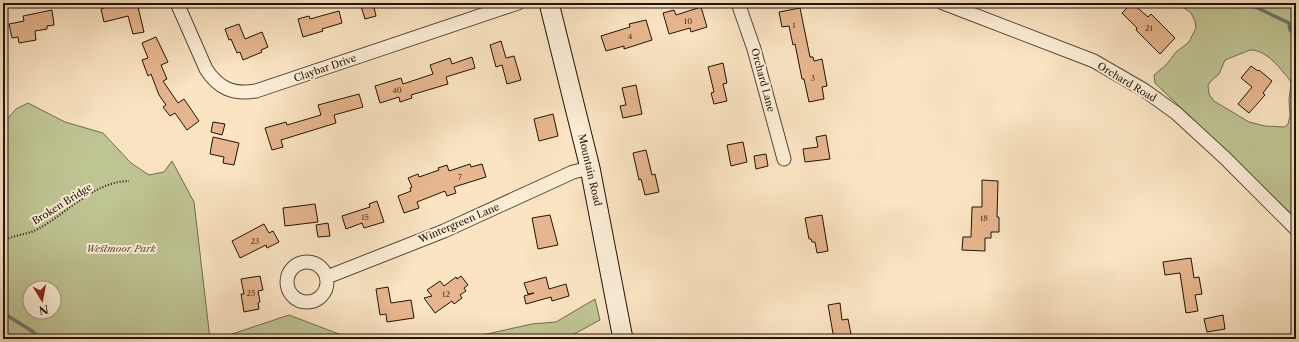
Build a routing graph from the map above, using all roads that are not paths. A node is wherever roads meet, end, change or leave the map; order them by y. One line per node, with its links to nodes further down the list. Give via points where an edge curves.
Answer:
1 (177, 3): 2 (street, Claybar Drive, via 209,75 225,88 246,93)
2 (518, 3)
3 (549, 3): 7 (main road, Mountain Road)
4 (738, 3): 6 (street, Orchard Lane, via 754,49)
5 (943, 3): 8 (street, Orchard Road, via 1094,61 1144,90 1176,113)
6 (784, 159)
7 (590, 168): 9 (street, Wintergreen Lane, via 573,172 444,231); 10 (main road, Mountain Road)
8 (1296, 229)
9 (327, 277)
10 (623, 339)

